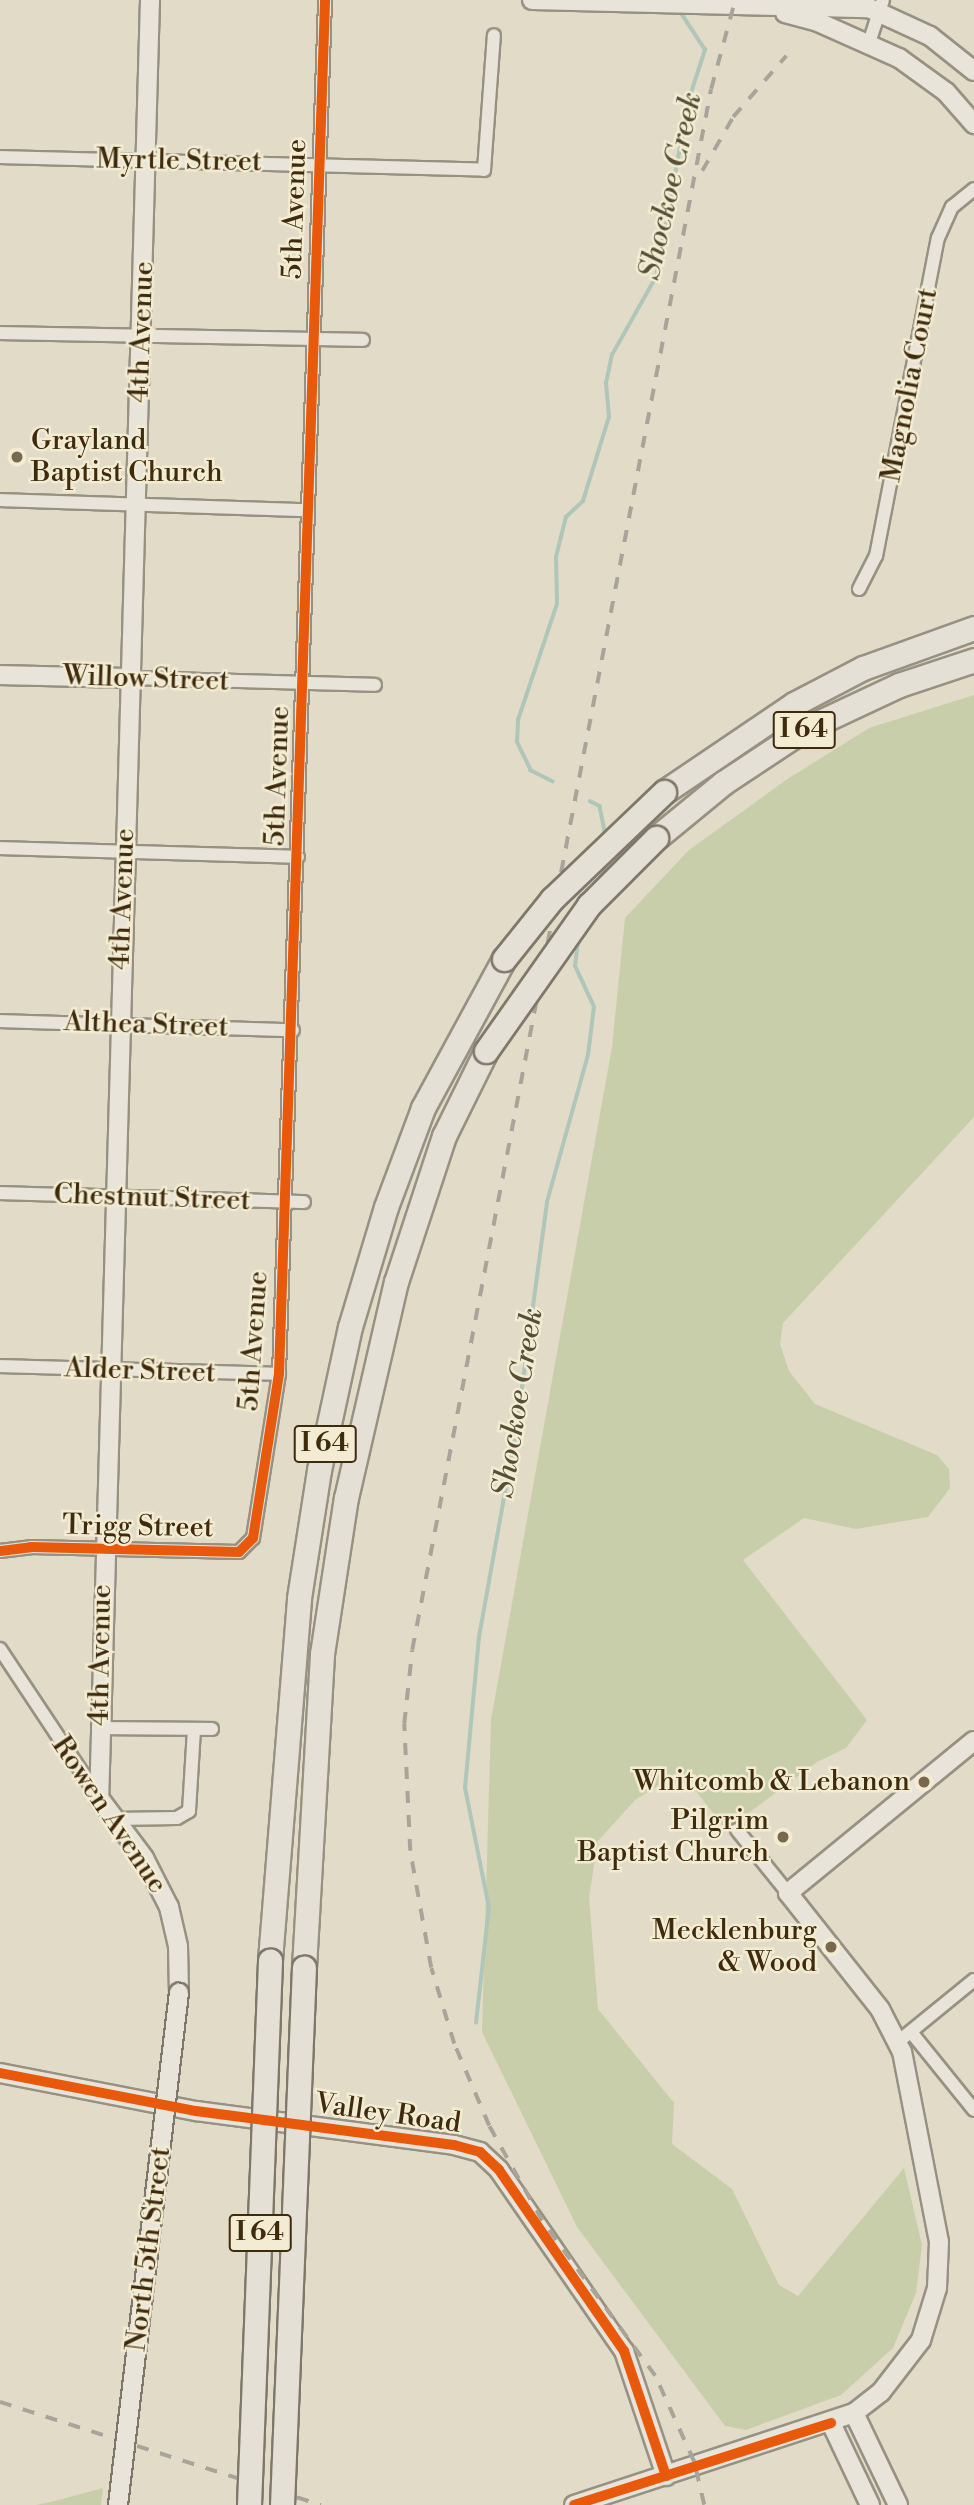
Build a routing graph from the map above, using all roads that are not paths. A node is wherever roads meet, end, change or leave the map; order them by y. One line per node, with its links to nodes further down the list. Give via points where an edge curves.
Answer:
1 (150, 0): 12 (main road, 4th Avenue)
2 (326, 0): 13 (street, 5th Avenue)
3 (532, 0): 4 (main road)
4 (650, 2): 6 (main road)
5 (881, 5): 6 (main road); 8 (street); 9 (main road)
6 (765, 9): 8 (main road, via 804,17)
7 (494, 35): 13 (street, Myrtle Street, via 484,170)
8 (869, 43): 10 (main road, via 932,80)
9 (974, 71)
10 (974, 124)
11 (0, 157): 12 (street, Myrtle Street)
12 (146, 160): 13 (street, Myrtle Street); 16 (main road, 4th Avenue)
13 (319, 165): 17 (street, 5th Avenue)
14 (974, 189): 22 (street, Magnolia Court, via 952,207 938,238 876,556)
15 (0, 333): 16 (street)
16 (142, 337): 17 (street); 20 (main road, 4th Avenue)
17 (314, 339): 18 (street); 21 (street, 5th Avenue)
18 (363, 340)
19 (0, 500): 20 (street)
20 (136, 504): 21 (street); 26 (main road, 4th Avenue)
21 (308, 510): 27 (street, 5th Avenue)
22 (859, 589)
23 (974, 628): 65 (highway, I 64, bridge, via 863,668 794,704 664,792 552,900 504,959 423,1108 386,1207 350,1327 319,1469 299,1598 270,1960)
24 (974, 660): 66 (highway, I 64, bridge, via 898,685 803,730 723,783 656,838 589,905 486,1051 444,1136 396,1282 346,1498 322,1654)
25 (0, 675): 26 (main road, Willow Street)
26 (129, 678): 27 (street, Willow Street); 30 (main road, 4th Avenue)
27 (303, 683): 28 (street, Willow Street); 31 (street, 5th Avenue)
28 (375, 685)
29 (0, 848): 30 (street)
30 (125, 851): 31 (street); 33 (main road, 4th Avenue)
31 (298, 857): 34 (street, 5th Avenue)
32 (0, 1021): 33 (street, Althea Street)
33 (119, 1024): 34 (street, Althea Street); 36 (main road, 4th Avenue)
34 (293, 1030): 37 (street, 5th Avenue)
35 (0, 1193): 36 (street, Chestnut Street)
36 (114, 1196): 37 (street, Chestnut Street); 40 (main road, 4th Avenue)
37 (286, 1202): 38 (street, Chestnut Street); 41 (street, 5th Avenue)
38 (304, 1202)
39 (0, 1366): 40 (street, Alder Street)
40 (108, 1371): 41 (street, Alder Street); 44 (main road, 4th Avenue)
41 (279, 1374): 45 (street, 5th Avenue, via 253,1538)
42 (0, 1544): 43 (street, Trigg Street)
43 (29, 1547): 44 (street, Trigg Street); 46 (street, Trigg Street)
44 (103, 1549): 45 (street, Trigg Street); 48 (main road, 4th Avenue)
45 (245, 1549)
46 (0, 1551)
47 (0, 1649): 52 (street, Rowen Avenue)
48 (99, 1728): 49 (street); 52 (main road, 4th Avenue)
49 (194, 1729): 50 (street); 53 (street, via 191,1807 177,1818)
50 (212, 1729)
51 (974, 1741): 55 (main road)
52 (99, 1798): 53 (main road, Rowen Avenue)
53 (115, 1819): 57 (main road, Rowen Avenue, via 144,1858 169,1907 180,1964)
54 (737, 1830): 55 (street)
55 (788, 1893): 58 (main road)
56 (974, 1980): 58 (street)
57 (179, 1993): 64 (main road, North 5th Street, bridge)
58 (905, 2037): 60 (street); 61 (main road, via 936,2217 939,2269 928,2324 910,2358 881,2392)
59 (0, 2073): 63 (main road, Valley Road, via 196,2111 480,2152 499,2170 624,2351)
60 (974, 2110)
61 (855, 2413): 62 (main road); 69 (main road)
62 (831, 2423): 63 (main road); 68 (main road)
63 (666, 2476): 67 (main road)
64 (118, 2505)
65 (249, 2505)
66 (282, 2505)
67 (574, 2505)
68 (870, 2505)
69 (898, 2505)

